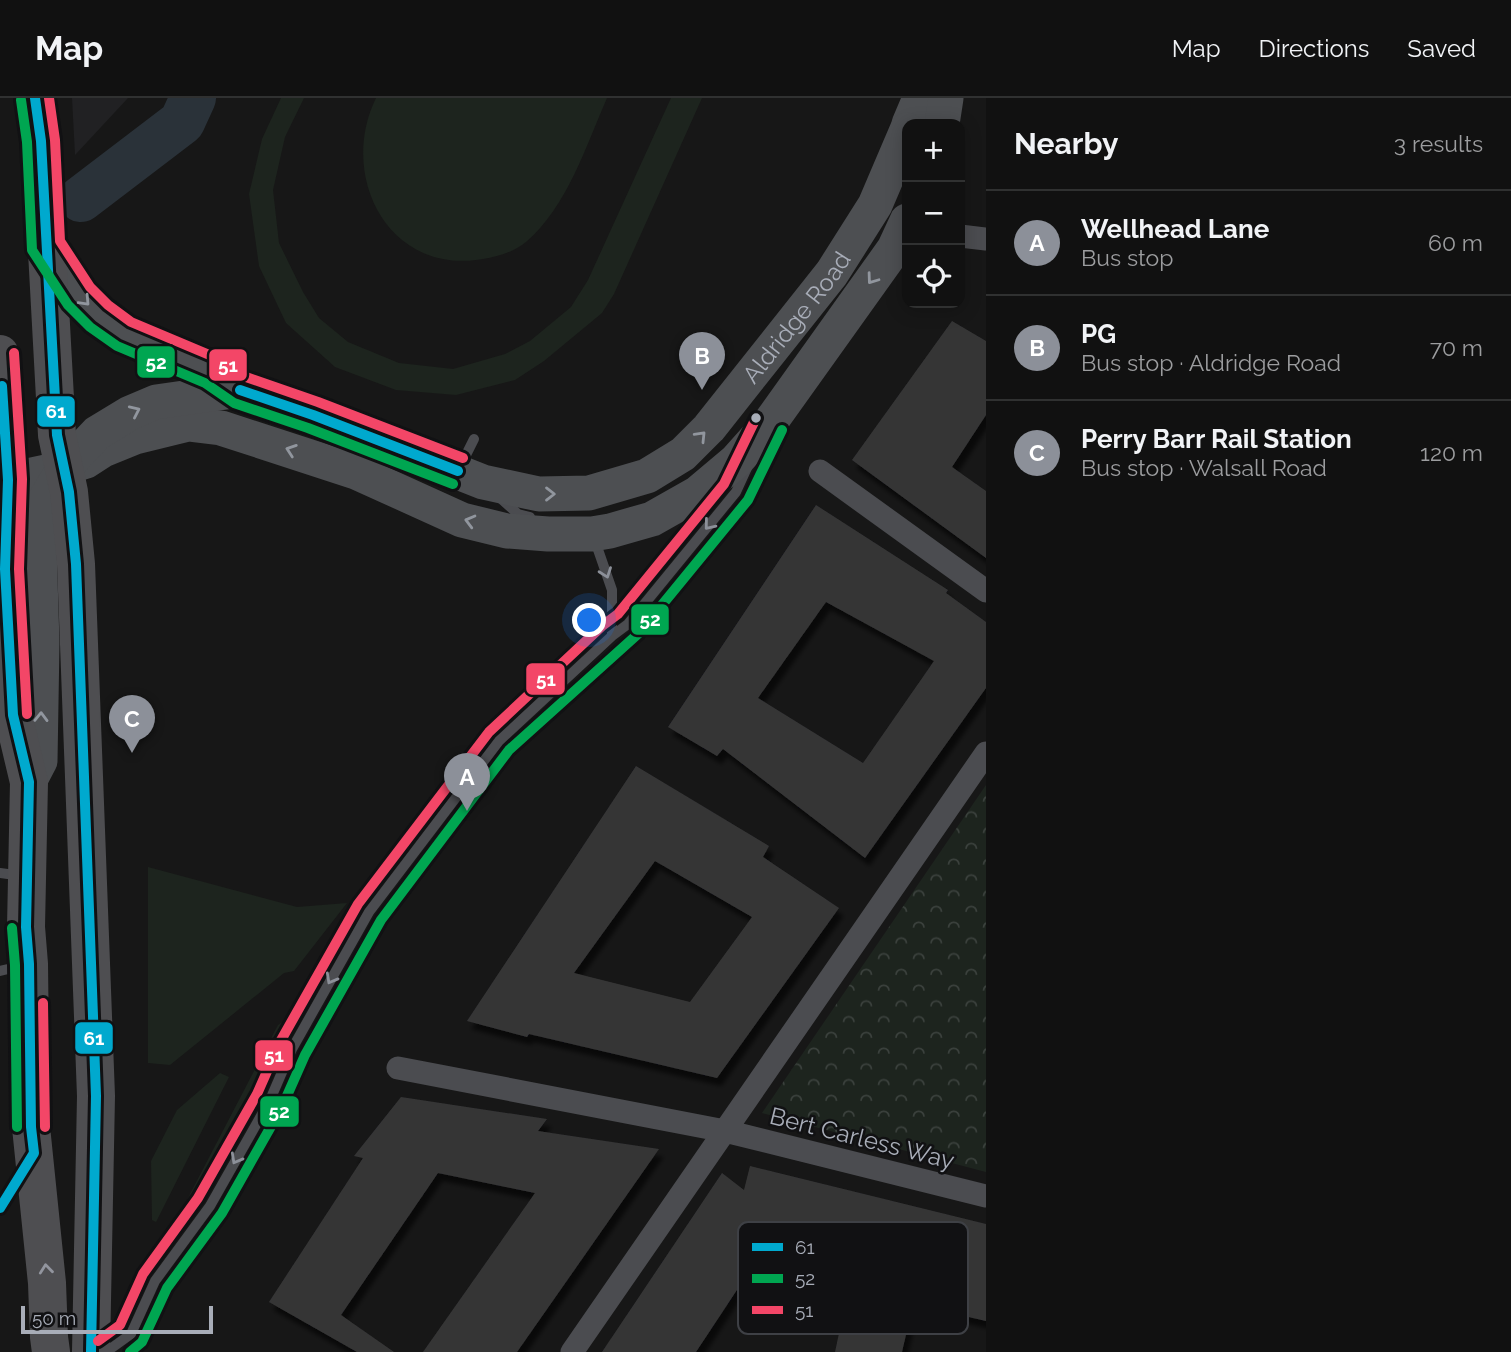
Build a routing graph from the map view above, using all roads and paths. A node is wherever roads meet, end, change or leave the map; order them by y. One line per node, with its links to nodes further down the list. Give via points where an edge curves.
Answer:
1 (35, 98): 12 (highway)
2 (919, 98): 4 (main road)
3 (946, 98): 5 (main road)
4 (911, 119)
5 (943, 119)
6 (902, 142): 7 (main road, Aldridge Road)
7 (875, 205): 8 (street, Aldridge Road); 19 (main road, Aldridge Road, one-way to 7, via 539,494 589,494 647,476 683,454 709,428 832,273)
8 (902, 218)
9 (902, 231): 15 (main road, Aldridge Road, one-way to 15)
10 (965, 237): 11 (street)
11 (986, 239)
12 (46, 246): 14 (main road, one-way to 14, via 79,296 99,316 124,334 212,370); 17 (highway, via 57,435)
13 (0, 354): 20 (highway)
14 (240, 390): 17 (main road, one-way to 14, via 97,433 130,413 156,402); 19 (main road, Aldridge Road)
15 (769, 425): 21 (main road, Aldridge Road, via 698,493 652,519); 23 (lane, one-way to 23, via 736,492 628,624)
16 (474, 439): 19 (lane)
17 (75, 465): 20 (main road); 21 (main road, Aldridge Road, one-way to 17, via 507,531 462,520 356,472 220,428 188,424 162,429); 25 (main road, one-way to 17, via 40,761 41,507); 34 (highway, via 69,492 76,564 96,1096)
18 (820, 471): 22 (street)
19 (470, 476): 21 (lane, via 518,514)
20 (4, 481): 25 (highway, via 13,715)
21 (592, 534): 23 (lane, one-way to 23, via 612,590)
22 (986, 591)
23 (612, 636): 35 (lane, one-way to 35, via 499,741 369,912 210,1206 155,1281 131,1334)
24 (986, 753): 29 (street)
25 (29, 782): 26 (highway)
26 (14, 875): 27 (highway, via 26,927)
27 (15, 968): 30 (highway, via 29,1003)
28 (398, 1068): 29 (street, Bert Carless Way)
29 (725, 1131): 31 (street, Bert Carless Way); 36 (street)
30 (33, 1140): 32 (lane); 33 (highway, one-way to 30, via 47,1283)
31 (986, 1196)
32 (0, 1208)
33 (48, 1347)
34 (91, 1352)
35 (106, 1352)
36 (572, 1352)

